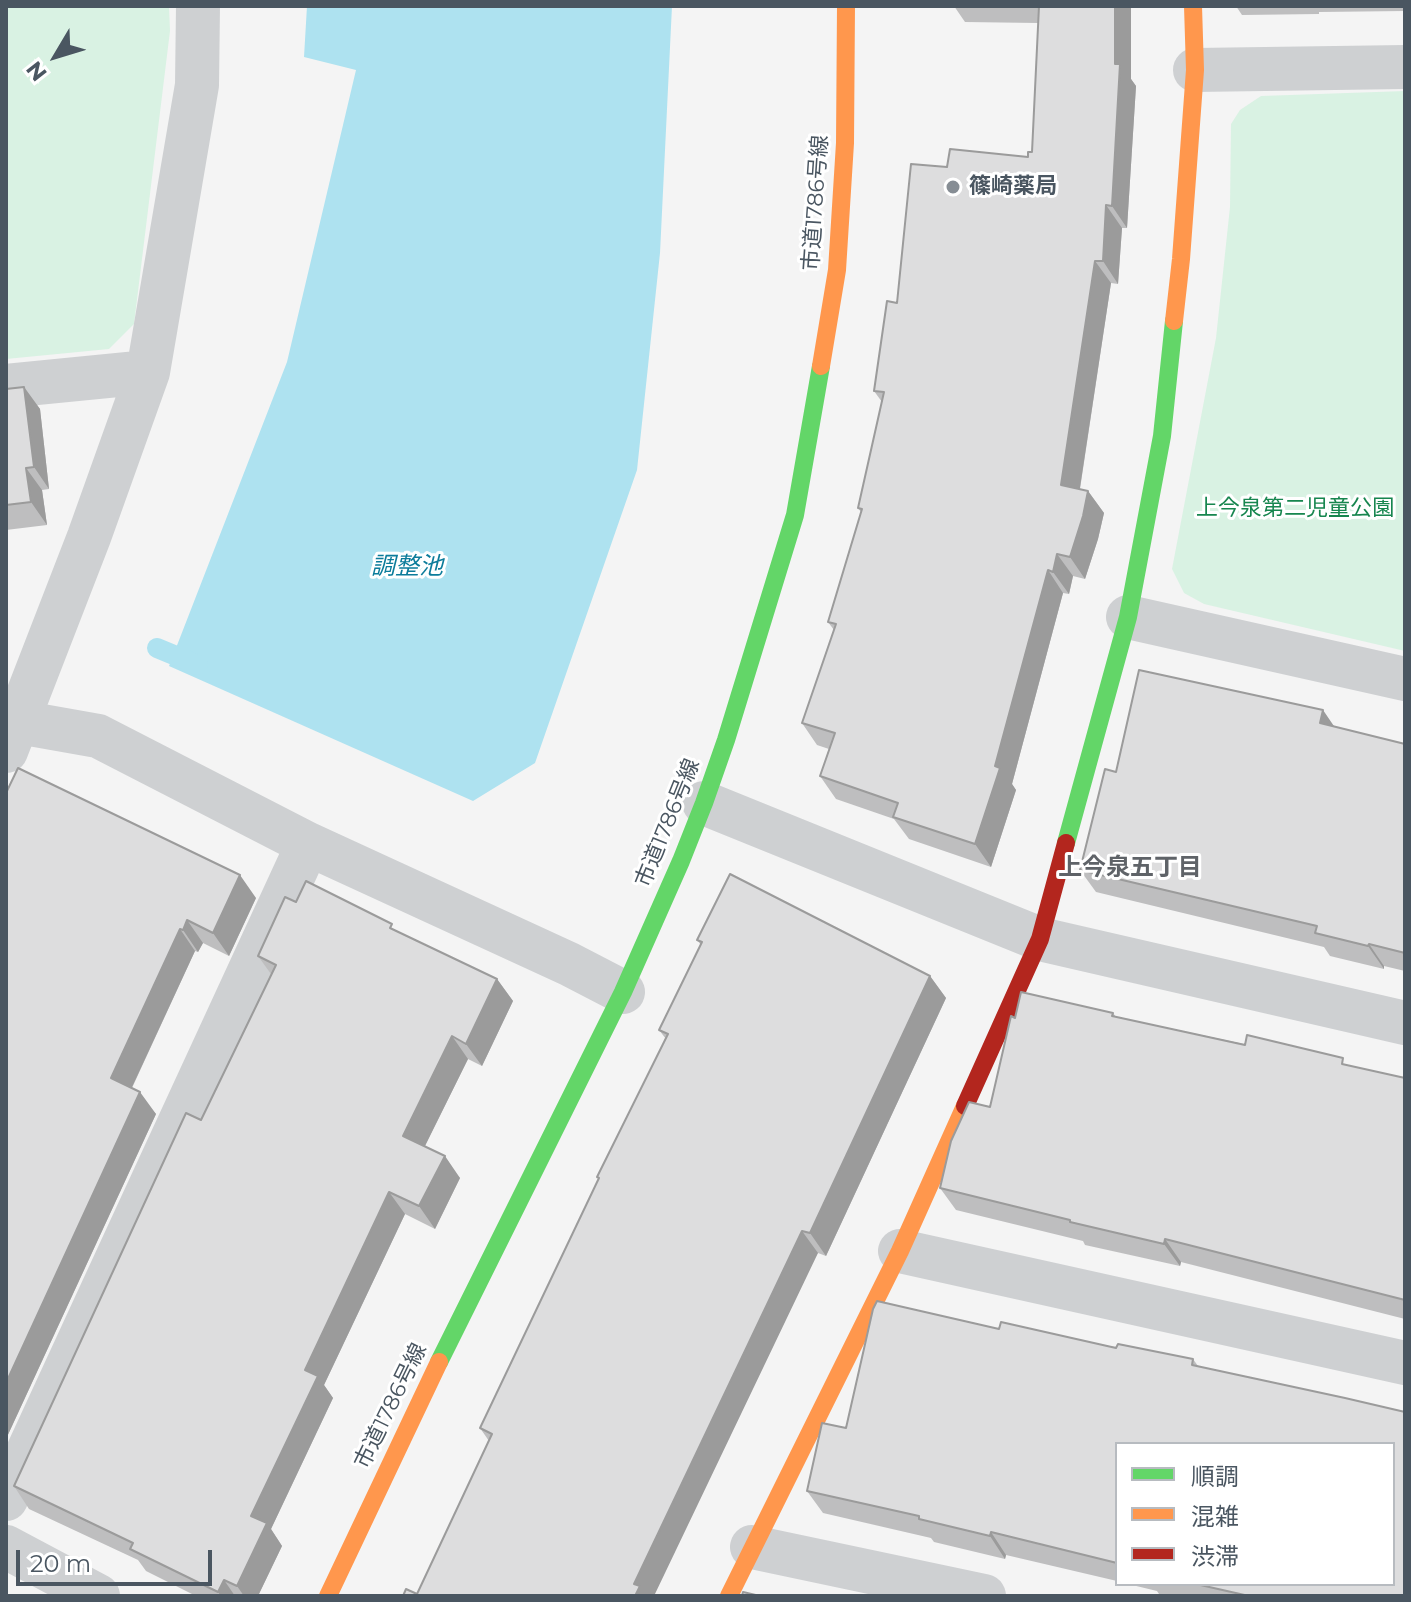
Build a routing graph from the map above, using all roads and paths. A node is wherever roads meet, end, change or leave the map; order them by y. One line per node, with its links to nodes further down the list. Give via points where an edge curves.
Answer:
1 (198, 6): 6 (street, via 197,85)
2 (846, 6): 11 (street, 市道1786号線, via 837,270 795,515)
3 (1193, 6): 5 (street)
4 (1405, 67): 5 (street)
5 (1195, 70): 8 (street, via 1162,436)
6 (148, 372): 7 (street); 10 (street)
7 (6, 386)
8 (1128, 617): 9 (street); 13 (street)
9 (1405, 679)
10 (10, 732): 12 (street, via 98,736)
11 (704, 803): 13 (street); 14 (street, 市道1786号線)
12 (308, 844): 14 (street); 18 (street)
13 (1040, 939): 15 (street); 16 (street)
14 (623, 992): 22 (street, 市道1786号線)
15 (1405, 1023)
16 (900, 1251): 17 (street); 20 (street)
17 (1405, 1363)
18 (6, 1499)
19 (6, 1547): 21 (street)
20 (752, 1547): 23 (street); 24 (street)
21 (98, 1596)
22 (328, 1596)
23 (729, 1596)
24 (984, 1596)

